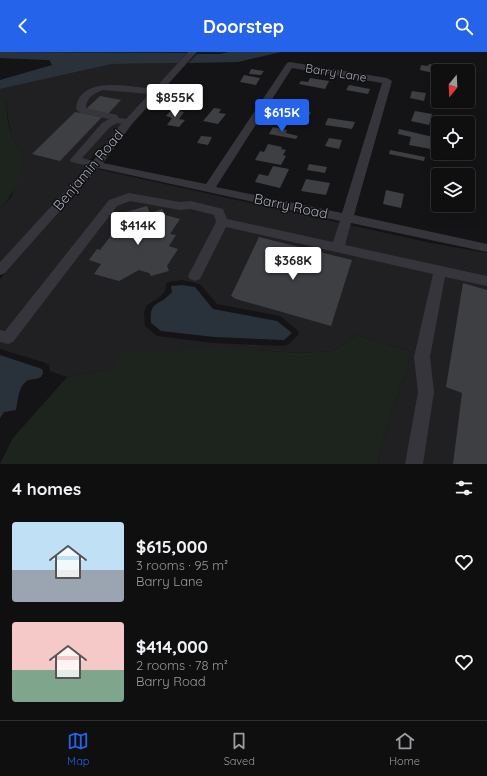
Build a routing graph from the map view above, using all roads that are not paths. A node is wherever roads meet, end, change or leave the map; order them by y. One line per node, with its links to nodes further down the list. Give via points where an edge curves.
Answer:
1 (193, 52): 2 (street, Benjamin Road)
2 (156, 92): 3 (street, via 103,87 95,88 88,93 80,105 81,109 114,117); 4 (street, Benjamin Road)
3 (115, 120): 4 (street); 5 (street, Barry Road, via 106,125 75,160)
4 (128, 122): 5 (street, Benjamin Road)
5 (96, 164): 6 (street, Barry Road); 11 (street, Benjamin Road)
6 (209, 188): 7 (street, Barry Road); 7 (street, Barry Lane, via 290,65 387,81)
7 (347, 218): 9 (street); 10 (street, Barry Road)
8 (222, 222): 9 (street); 13 (street); 15 (street, via 218,212 191,205 180,206 129,197 114,203 8,338)
9 (338, 248): 12 (street)
10 (487, 248)
11 (0, 270)
12 (440, 270): 14 (street); 16 (street, via 422,357 426,392)
13 (195, 276)
14 (487, 281)
15 (0, 336)
16 (414, 464)

